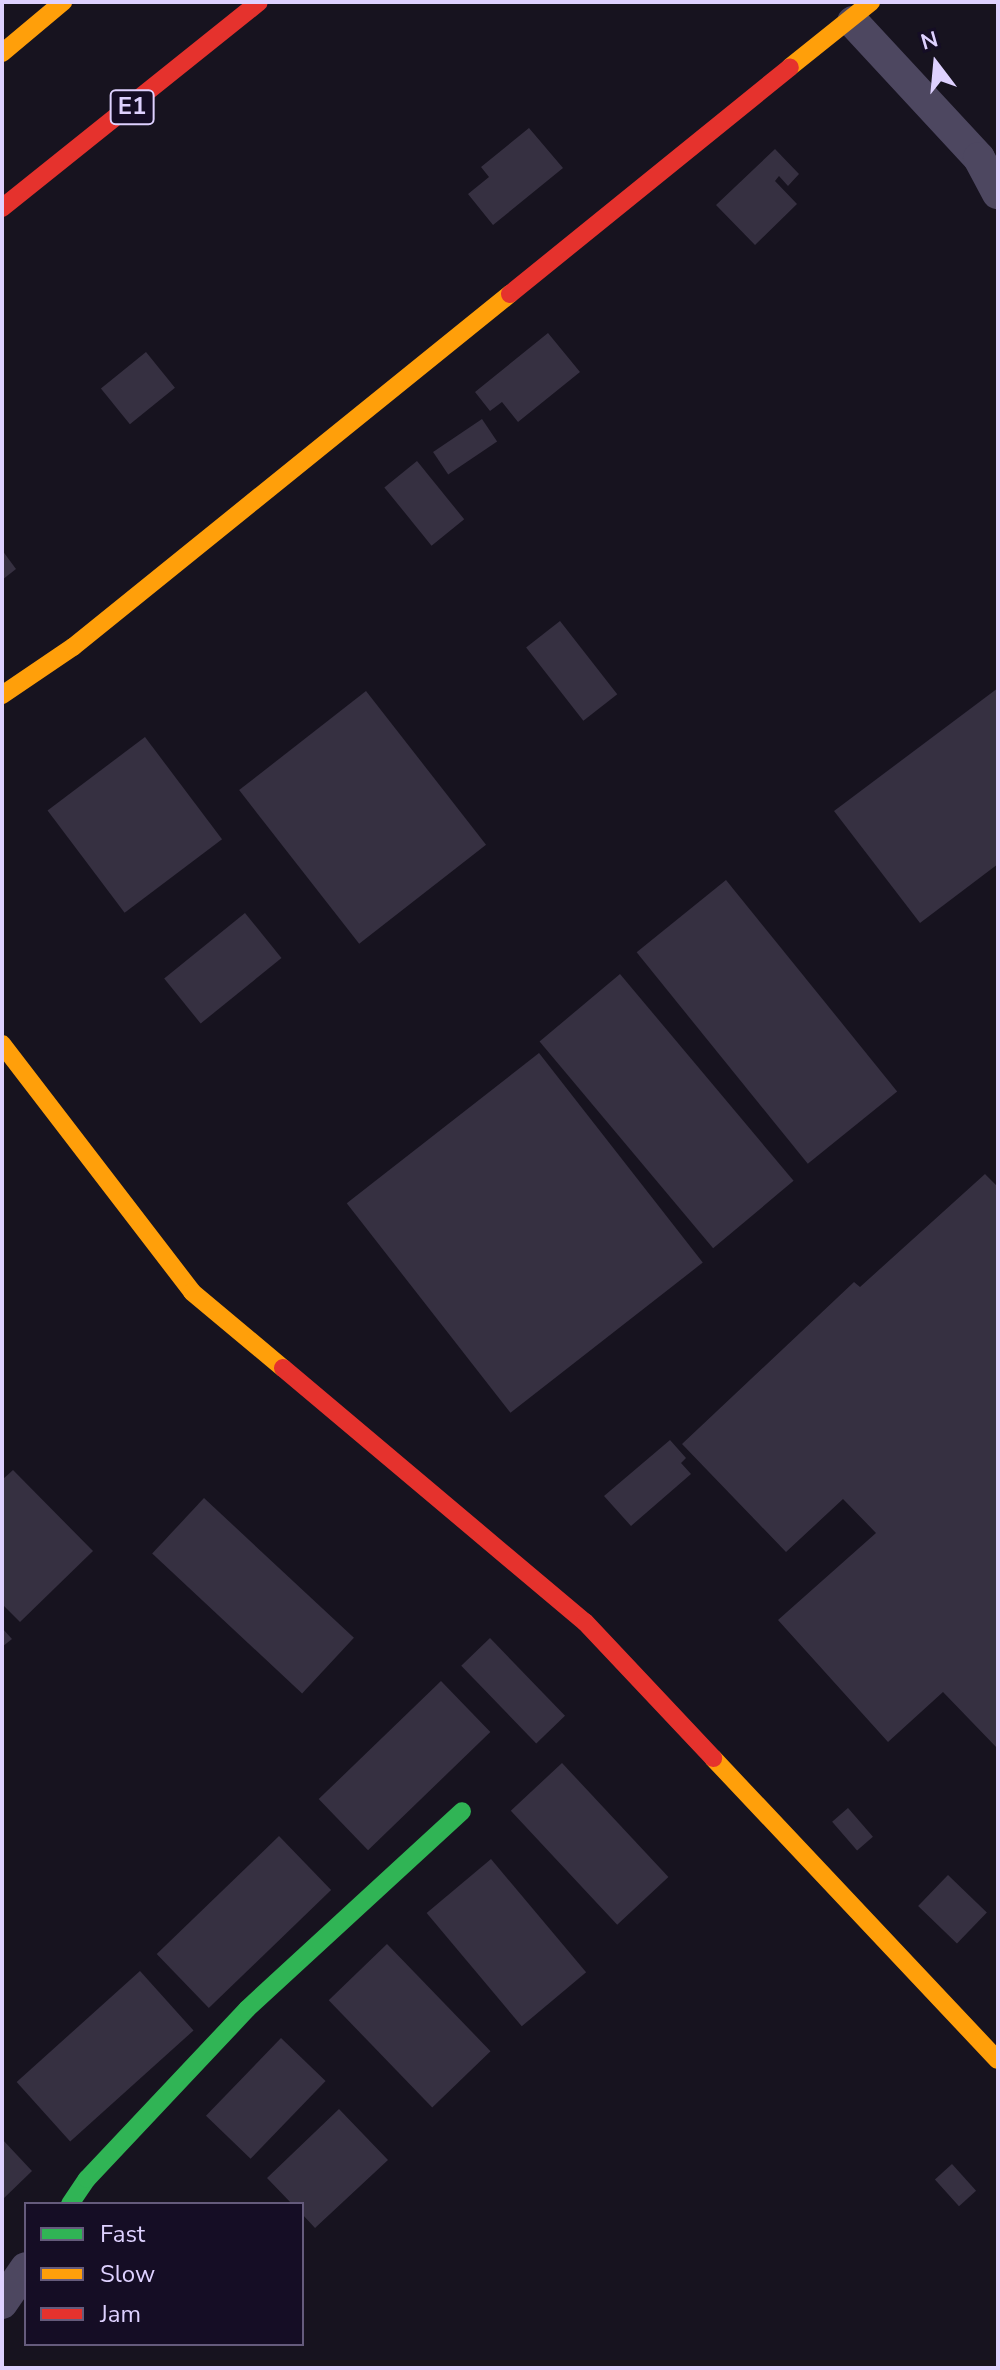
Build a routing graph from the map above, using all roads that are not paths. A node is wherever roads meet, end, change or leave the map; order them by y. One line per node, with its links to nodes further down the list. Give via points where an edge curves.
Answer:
1 (63, 2): 4 (main road)
2 (259, 2): 6 (main road, E1)
3 (862, 12): 5 (street, via 979,158); 7 (main road, via 73,647)
4 (2, 53)
5 (998, 193)
6 (2, 208)
7 (2, 695)
8 (2, 1044): 10 (main road, via 192,1292 585,1622)
9 (462, 1811): 11 (main road, via 247,2009)
10 (998, 2060)
11 (71, 2202)
12 (24, 2271): 13 (street)
13 (2, 2303)

